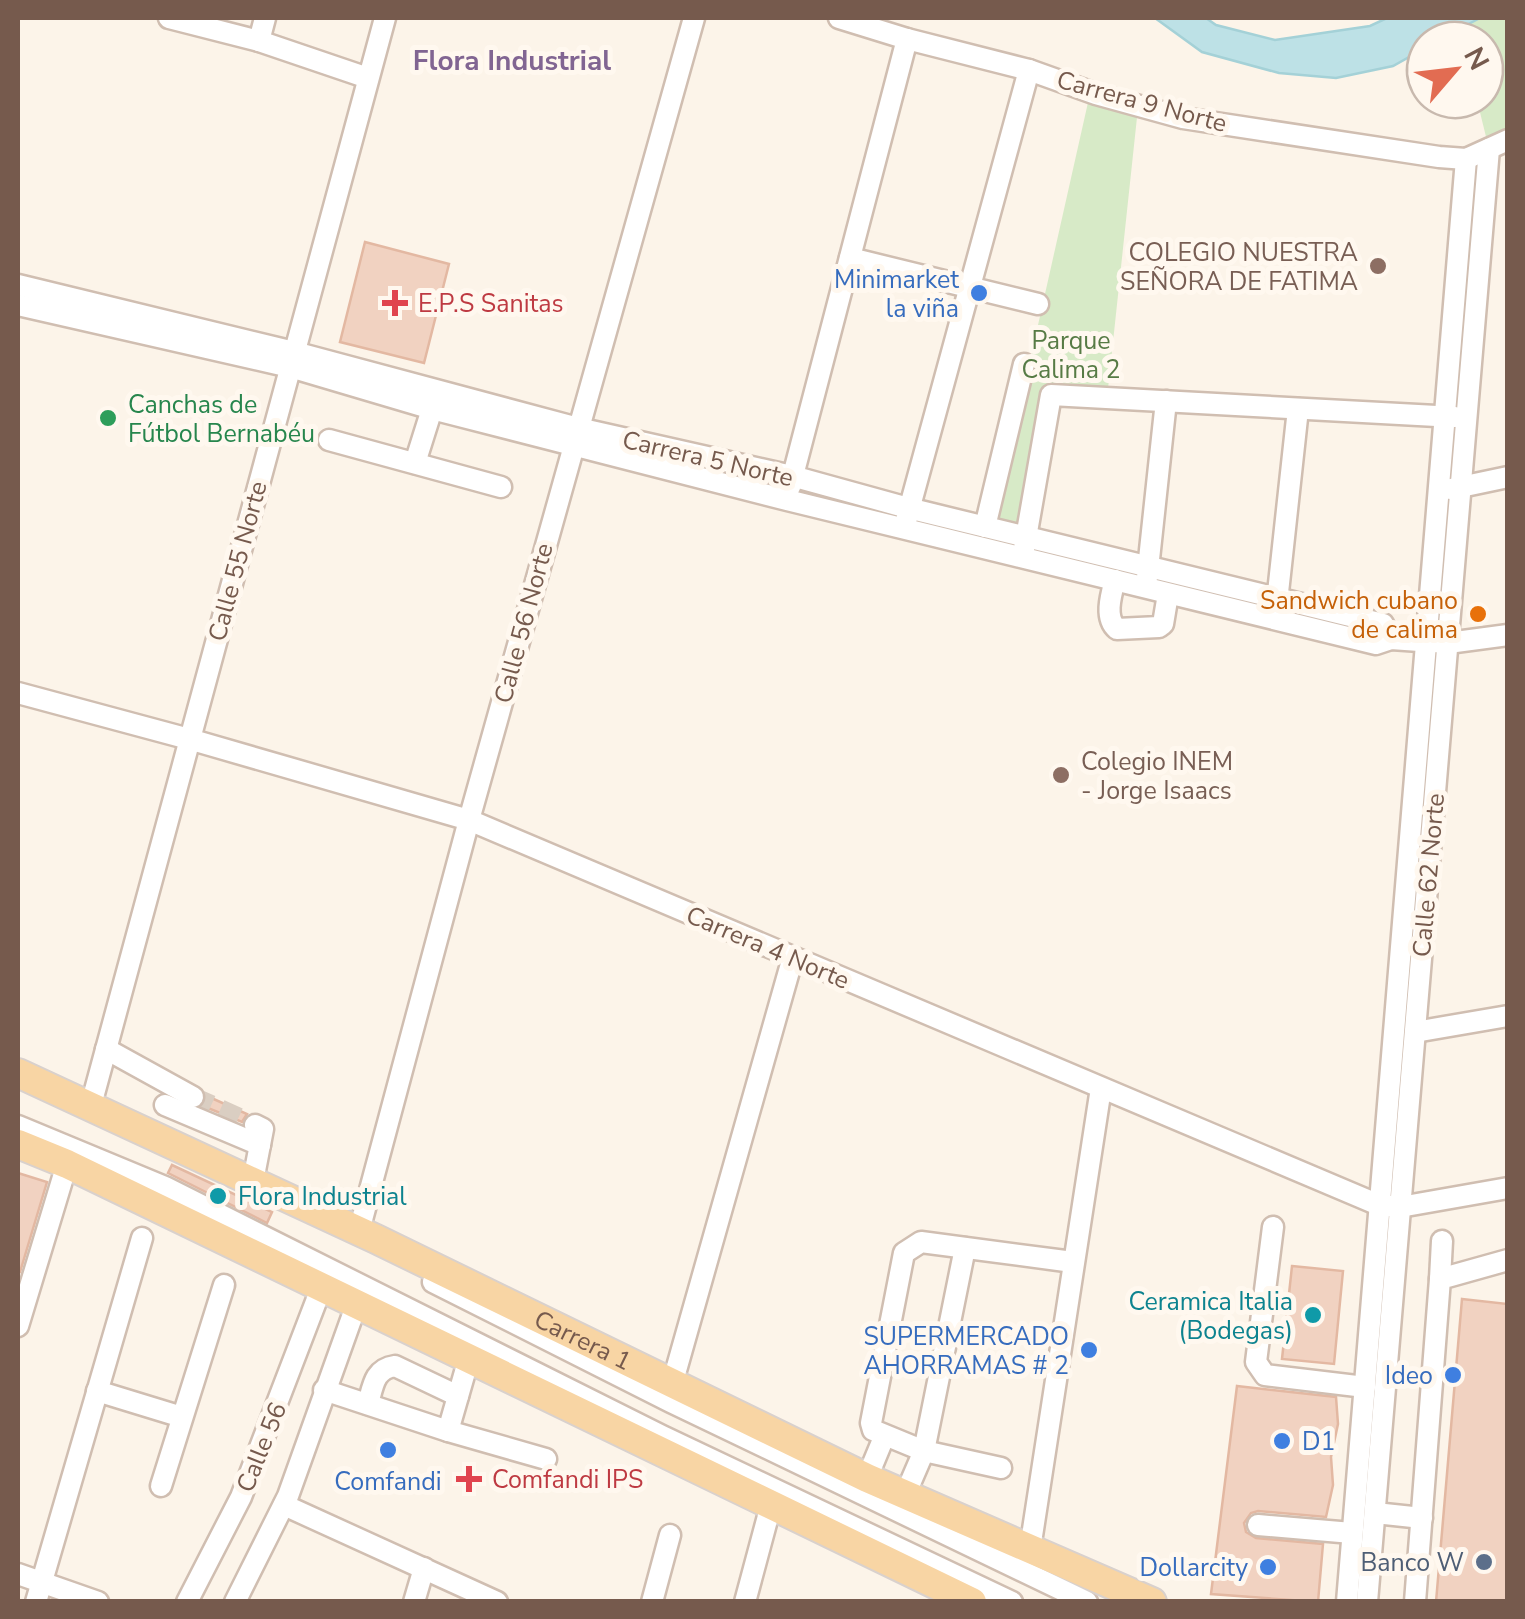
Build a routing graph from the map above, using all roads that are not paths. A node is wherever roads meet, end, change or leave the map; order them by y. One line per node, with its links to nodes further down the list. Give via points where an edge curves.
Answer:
1 (169, 18): 7 (street)
2 (265, 18): 7 (street)
3 (385, 18): 9 (street, Calle 55 Norte)
4 (694, 18): 24 (street, Calle 56 Norte)
5 (839, 18): 6 (street, Carrera 9 Norte)
6 (907, 39): 8 (street, Carrera 9 Norte); 12 (street)
7 (259, 41): 9 (street)
8 (1028, 70): 11 (street, Carrera 9 Norte, via 1183,118); 14 (street)
9 (368, 78): 17 (street, Calle 55 Norte)
10 (1498, 144): 11 (street); 23 (street, Calle 62 Norte)
11 (1466, 159): 22 (street, Calle 62 Norte)
12 (850, 258): 14 (street); 27 (street)
13 (18, 285): 17 (street, Carrera 5 Norte)
14 (968, 289): 15 (street); 33 (street)
15 (1038, 304)
16 (18, 305): 17 (street, Carrera 5 Norte)
17 (292, 360): 20 (street, Carrera 5 Norte); 24 (street, Carrera 5 Norte); 46 (street, Calle 55 Norte)
18 (1024, 364): 34 (street)
19 (1166, 401): 21 (street); 35 (street, via 1051,395); 36 (street)
20 (432, 409): 24 (street, Carrera 5 Norte); 26 (street)
21 (1298, 410): 22 (street); 39 (street)
22 (1444, 417): 23 (street); 31 (street, Calle 62 Norte)
23 (1466, 418): 30 (street, Calle 62 Norte)
24 (575, 437): 27 (street, Carrera 5 Norte); 32 (street, Carrera 5 Norte); 47 (street, Calle 56 Norte)
25 (329, 440): 26 (street)
26 (415, 463): 29 (street)
27 (792, 476): 32 (street); 33 (street, Carrera 5 Norte)
28 (1508, 477): 30 (street)
29 (501, 486)
30 (1461, 487): 31 (street); 44 (street, Calle 62 Norte)
31 (1440, 491): 43 (street, Calle 62 Norte)
32 (787, 500): 33 (street, Carrera 5 Norte)
33 (906, 518): 34 (street, Carrera 5 Norte); 35 (street, Carrera 5 Norte)
34 (985, 527): 35 (street, Carrera 5 Norte)
35 (1025, 547): 36 (street, Carrera 5 Norte); 37 (street, Carrera 5 Norte)
36 (1147, 577): 37 (street, Carrera 5 Norte); 38 (street, Carrera 5 Norte); 39 (street, Carrera 5 Norte)
37 (1115, 580): 38 (street, via 1110,620 1117,628 1160,627)
38 (1168, 594): 40 (street, Carrera 5 Norte)
39 (1277, 598): 40 (street); 42 (street, Carrera 5 Norte, via 1383,624)
40 (1275, 620): 42 (street, Carrera 5 Norte, via 1376,644)
41 (1508, 635): 44 (street, Carrera 5 Norte)
42 (1391, 639): 43 (street, Carrera 5 Norte)
43 (1426, 643): 44 (street, Carrera 5 Norte); 63 (street, Calle 62 Norte)
44 (1448, 643): 50 (street, Calle 62 Norte)
45 (18, 693): 46 (street, Carrera 4 Norte)
46 (189, 738): 47 (street, Carrera 4 Norte); 51 (street, Calle 55 Norte)
47 (468, 820): 48 (street, Carrera 4 Norte); 66 (street, Calle 56 Norte)
48 (792, 957): 54 (street, Carrera 4 Norte); 79 (street)
49 (1508, 1016): 50 (street)
50 (1415, 1032): 64 (street, Calle 62 Norte)
51 (106, 1049): 55 (street); 56 (street, Calle 55 Norte)
52 (18, 1073): 56 (main road, Carrera 1)
53 (18, 1086): 114 (street, via 372,1250)
54 (1101, 1088): 63 (street, Carrera 4 Norte); 71 (street)
55 (180, 1098): 58 (street); 61 (street, via 257,1135)
56 (91, 1105): 58 (main road, Carrera 1)
57 (18, 1126): 113 (street, via 165,1187)
58 (139, 1127): 61 (main road, Carrera 1)
59 (18, 1144): 60 (main road)
60 (67, 1164): 74 (main road); 76 (street)
61 (253, 1181): 66 (main road, Carrera 1)
62 (1508, 1188): 64 (street, Carrera 4 Norte)
63 (1378, 1205): 64 (street, Carrera 4 Norte); 81 (street, Calle 62 Norte)
64 (1400, 1208): 96 (street, Calle 62 Norte)
65 (1272, 1226): 81 (street, via 1258,1369)
66 (359, 1231): 79 (main road, Carrera 1)
67 (142, 1238): 82 (street)
68 (1442, 1240): 72 (street)
69 (965, 1248): 71 (street); 87 (street, via 921,1242 904,1252 870,1423); 88 (street)
70 (1508, 1260): 72 (street)
71 (1074, 1262): 101 (street)
72 (1440, 1279): 97 (street)
73 (224, 1285): 85 (street)
74 (322, 1286): 75 (main road); 78 (street, Calle 56)
75 (357, 1303): 77 (main road); 80 (street, Calle 56)
76 (18, 1326)
77 (469, 1358): 83 (street); 95 (main road)
78 (296, 1360): 80 (street, via 318,1357 326,1364); 106 (street, Calle 56, via 241,1497)
79 (673, 1381): 91 (main road, Carrera 1)
80 (327, 1383): 84 (street); 94 (street, Calle 56)
81 (1364, 1387): 99 (street, Calle 62 Norte)
82 (97, 1390): 85 (street); 104 (street)
83 (458, 1396): 84 (street, via 394,1366 376,1375); 86 (street)
84 (368, 1404): 86 (street)
85 (182, 1417): 92 (street)
86 (448, 1431): 89 (street)
87 (884, 1437): 88 (street); 91 (street)
88 (924, 1451): 90 (street); 93 (street)
89 (546, 1458)
90 (1000, 1468)
91 (867, 1478): 93 (main road, Carrera 1)
92 (161, 1486)
93 (906, 1495): 101 (main road, Carrera 1)
94 (284, 1505): 102 (street); 107 (street, Calle 56)
95 (771, 1506): 111 (street); 112 (main road)
96 (1375, 1513): 97 (street); 117 (street, Calle 62 Norte)
97 (1422, 1518): 118 (street)
98 (1258, 1525): 99 (street)
99 (1352, 1533): 116 (street, Calle 62 Norte)
100 (670, 1535): 110 (street)
101 (1030, 1549): 115 (main road, Carrera 1)
102 (424, 1568): 108 (street); 109 (street)
103 (18, 1574): 104 (street)
104 (38, 1592): 105 (street)
105 (98, 1602)
106 (187, 1602)
107 (235, 1602)
108 (414, 1602)
109 (498, 1602)
110 (652, 1602)
111 (745, 1602)
112 (972, 1602)
113 (1012, 1602)
114 (1087, 1602)
115 (1152, 1602)
116 (1347, 1602)
117 (1367, 1602)
118 (1415, 1602)

